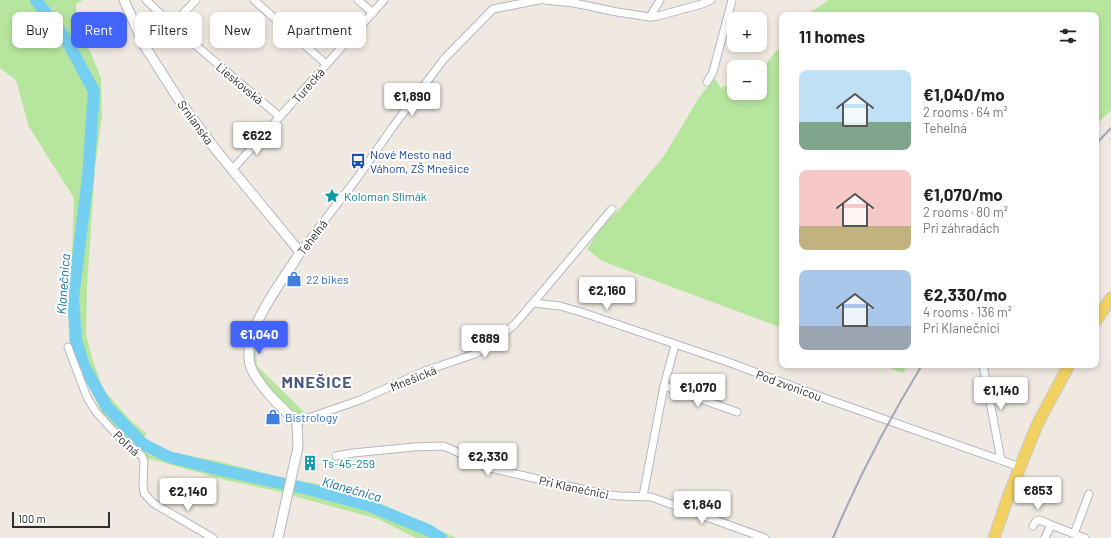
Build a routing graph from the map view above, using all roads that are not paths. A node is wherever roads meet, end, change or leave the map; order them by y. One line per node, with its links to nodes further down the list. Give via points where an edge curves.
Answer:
1 (146, 0): 12 (street, Lieskovská)
2 (196, 0): 13 (street)
3 (254, 0): 17 (street)
4 (358, 0): 14 (street)
5 (384, 0): 14 (street, Turecká)
6 (539, 0): 22 (street, Tehelná, via 493,9 444,59)
7 (545, 0): 15 (street)
8 (660, 0): 15 (street)
9 (710, 0): 15 (street)
10 (732, 0): 18 (street, via 713,72)
11 (126, 1): 20 (street, Srnianska, via 144,45 162,74)
12 (158, 12)
13 (184, 12)
14 (373, 13): 17 (street, Turecká)
15 (650, 17)
16 (199, 48): 19 (street, Lieskovská)
17 (326, 64): 19 (street, Turecká)
18 (707, 82)
19 (280, 117): 20 (street, Turecká)
20 (232, 170): 22 (street, Srnianska)
21 (612, 209): 24 (street, Mnešická)
22 (300, 252): 32 (street, Tehelná, via 251,335 249,354 252,371 267,393)
23 (1111, 298): 25 (main road)
24 (533, 303): 26 (street, Pod zvonicou, via 560,306); 32 (street, Mnešická, via 514,325 476,354)
25 (1099, 316)
26 (675, 345): 30 (street); 34 (street, Pod zvonicou)
27 (68, 347): 41 (street, Poľná, via 87,397 96,412 118,436 142,456 144,493 153,503)
28 (984, 368): 34 (street)
29 (1067, 368): 35 (main road, via 1037,425)
30 (664, 386): 31 (street); 37 (street)
31 (737, 412)
32 (297, 422): 42 (street, via 298,447)
33 (336, 456): 37 (street, Pri Klanečnici, via 437,445 447,447 492,469 603,494)
34 (1001, 460): 35 (street, Pod zvonicou)
35 (1020, 467): 44 (main road)
36 (1089, 494): 40 (street)
37 (642, 496): 43 (street, Pri Klanečnici)
38 (1050, 525): 39 (street, via 1040,520); 40 (street); 45 (street)
39 (1033, 526)
40 (1074, 534): 46 (street)
41 (213, 538)
42 (278, 538)
43 (765, 538)
44 (994, 538)
45 (1045, 538)
46 (1085, 538)

